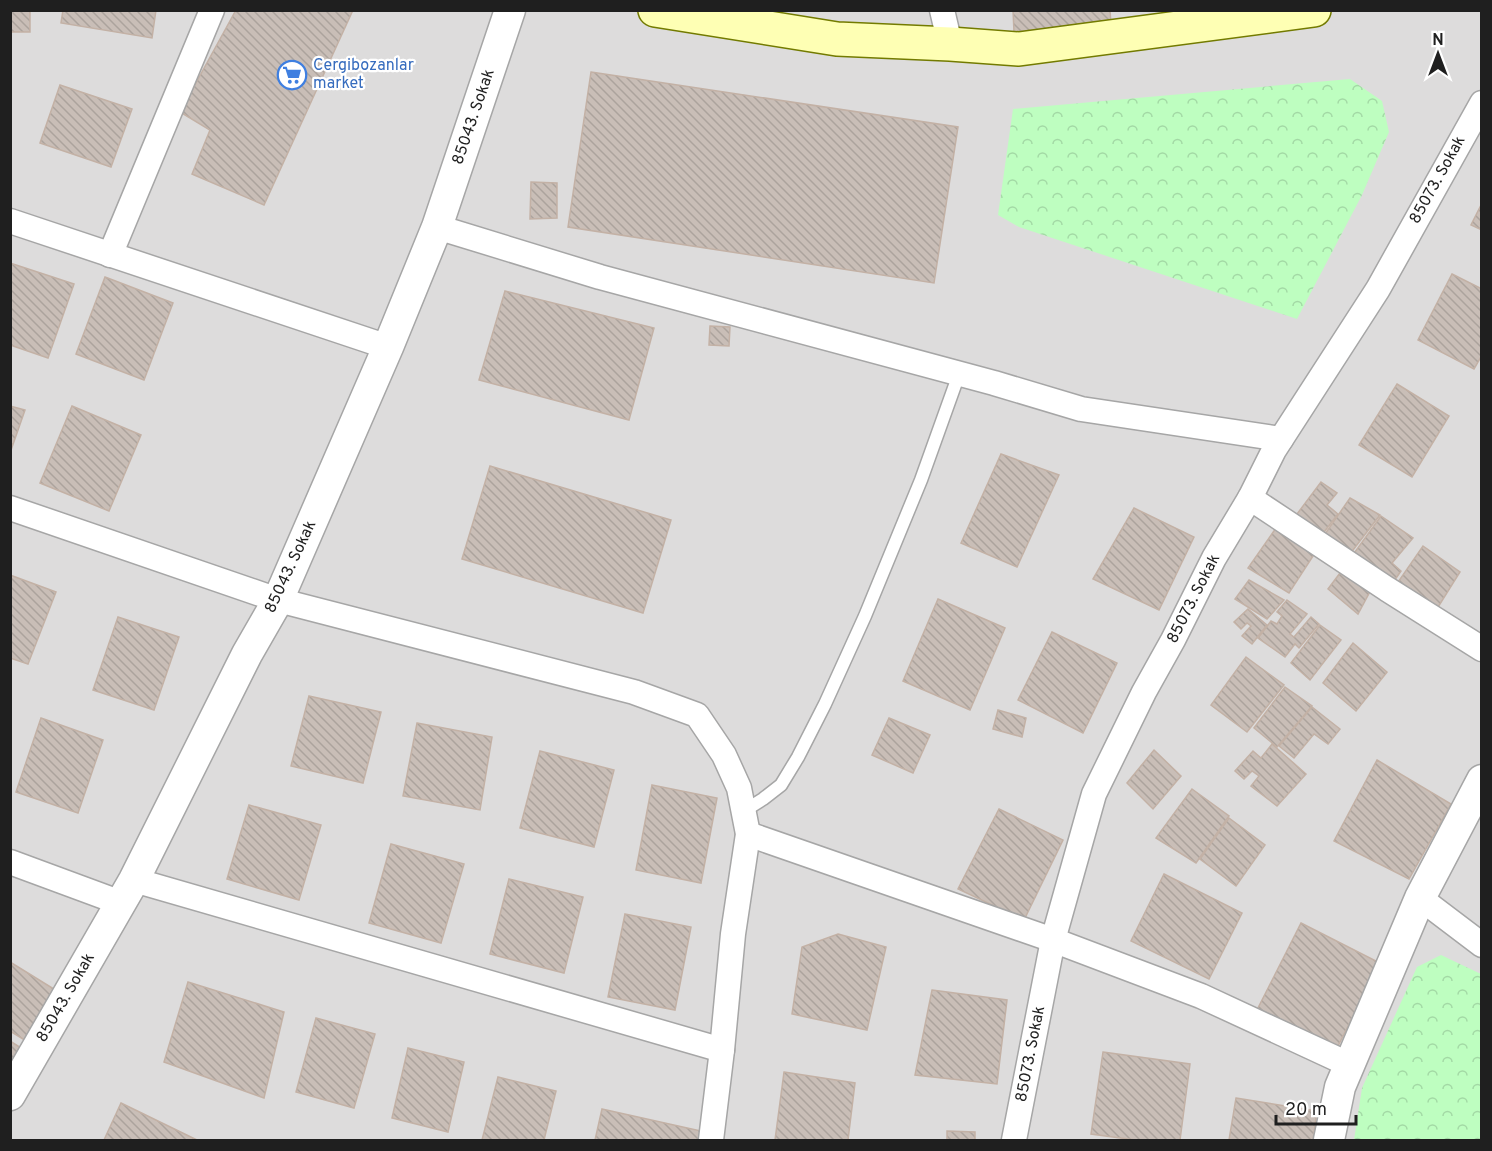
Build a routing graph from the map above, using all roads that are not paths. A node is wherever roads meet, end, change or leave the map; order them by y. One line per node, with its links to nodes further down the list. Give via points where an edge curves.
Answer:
1 (212, 10): 10 (street)
2 (510, 10): 9 (street, 85043. Sokak)
3 (655, 10): 6 (main road, via 837,39)
4 (942, 10): 6 (street)
5 (1314, 10): 6 (main road, via 1019,49)
6 (950, 44)
7 (1482, 103): 13 (street, 85073. Sokak, via 1378,289)
8 (10, 220): 10 (street)
9 (437, 227): 11 (street, 85043. Sokak); 12 (street, via 600,277)
10 (110, 255): 11 (street)
11 (388, 347): 16 (street, 85043. Sokak)
12 (959, 374): 13 (street, via 1081,409); 19 (lane, via 921,480 825,704 781,785 763,799)
13 (1281, 439): 14 (street, 85073. Sokak)
14 (1251, 498): 17 (street); 23 (street, 85073. Sokak, via 1214,558 1094,794)
15 (10, 508): 16 (street)
16 (278, 600): 19 (street, via 634,692 697,715 724,755 739,788); 21 (street, 85043. Sokak)
17 (1482, 649)
18 (1482, 780): 22 (street)
19 (746, 823): 23 (street); 25 (street)
20 (10, 862): 21 (street)
21 (127, 892): 25 (street); 27 (street, 85043. Sokak)
22 (1420, 898): 24 (street); 26 (street)
23 (1053, 940): 26 (street, via 1201,996); 29 (street, 85073. Sokak)
24 (1482, 945)
25 (722, 1050): 28 (street)
26 (1350, 1065): 30 (street, via 1340,1087)
27 (11, 1094)
28 (711, 1140)
29 (1014, 1140)
30 (1329, 1140)

